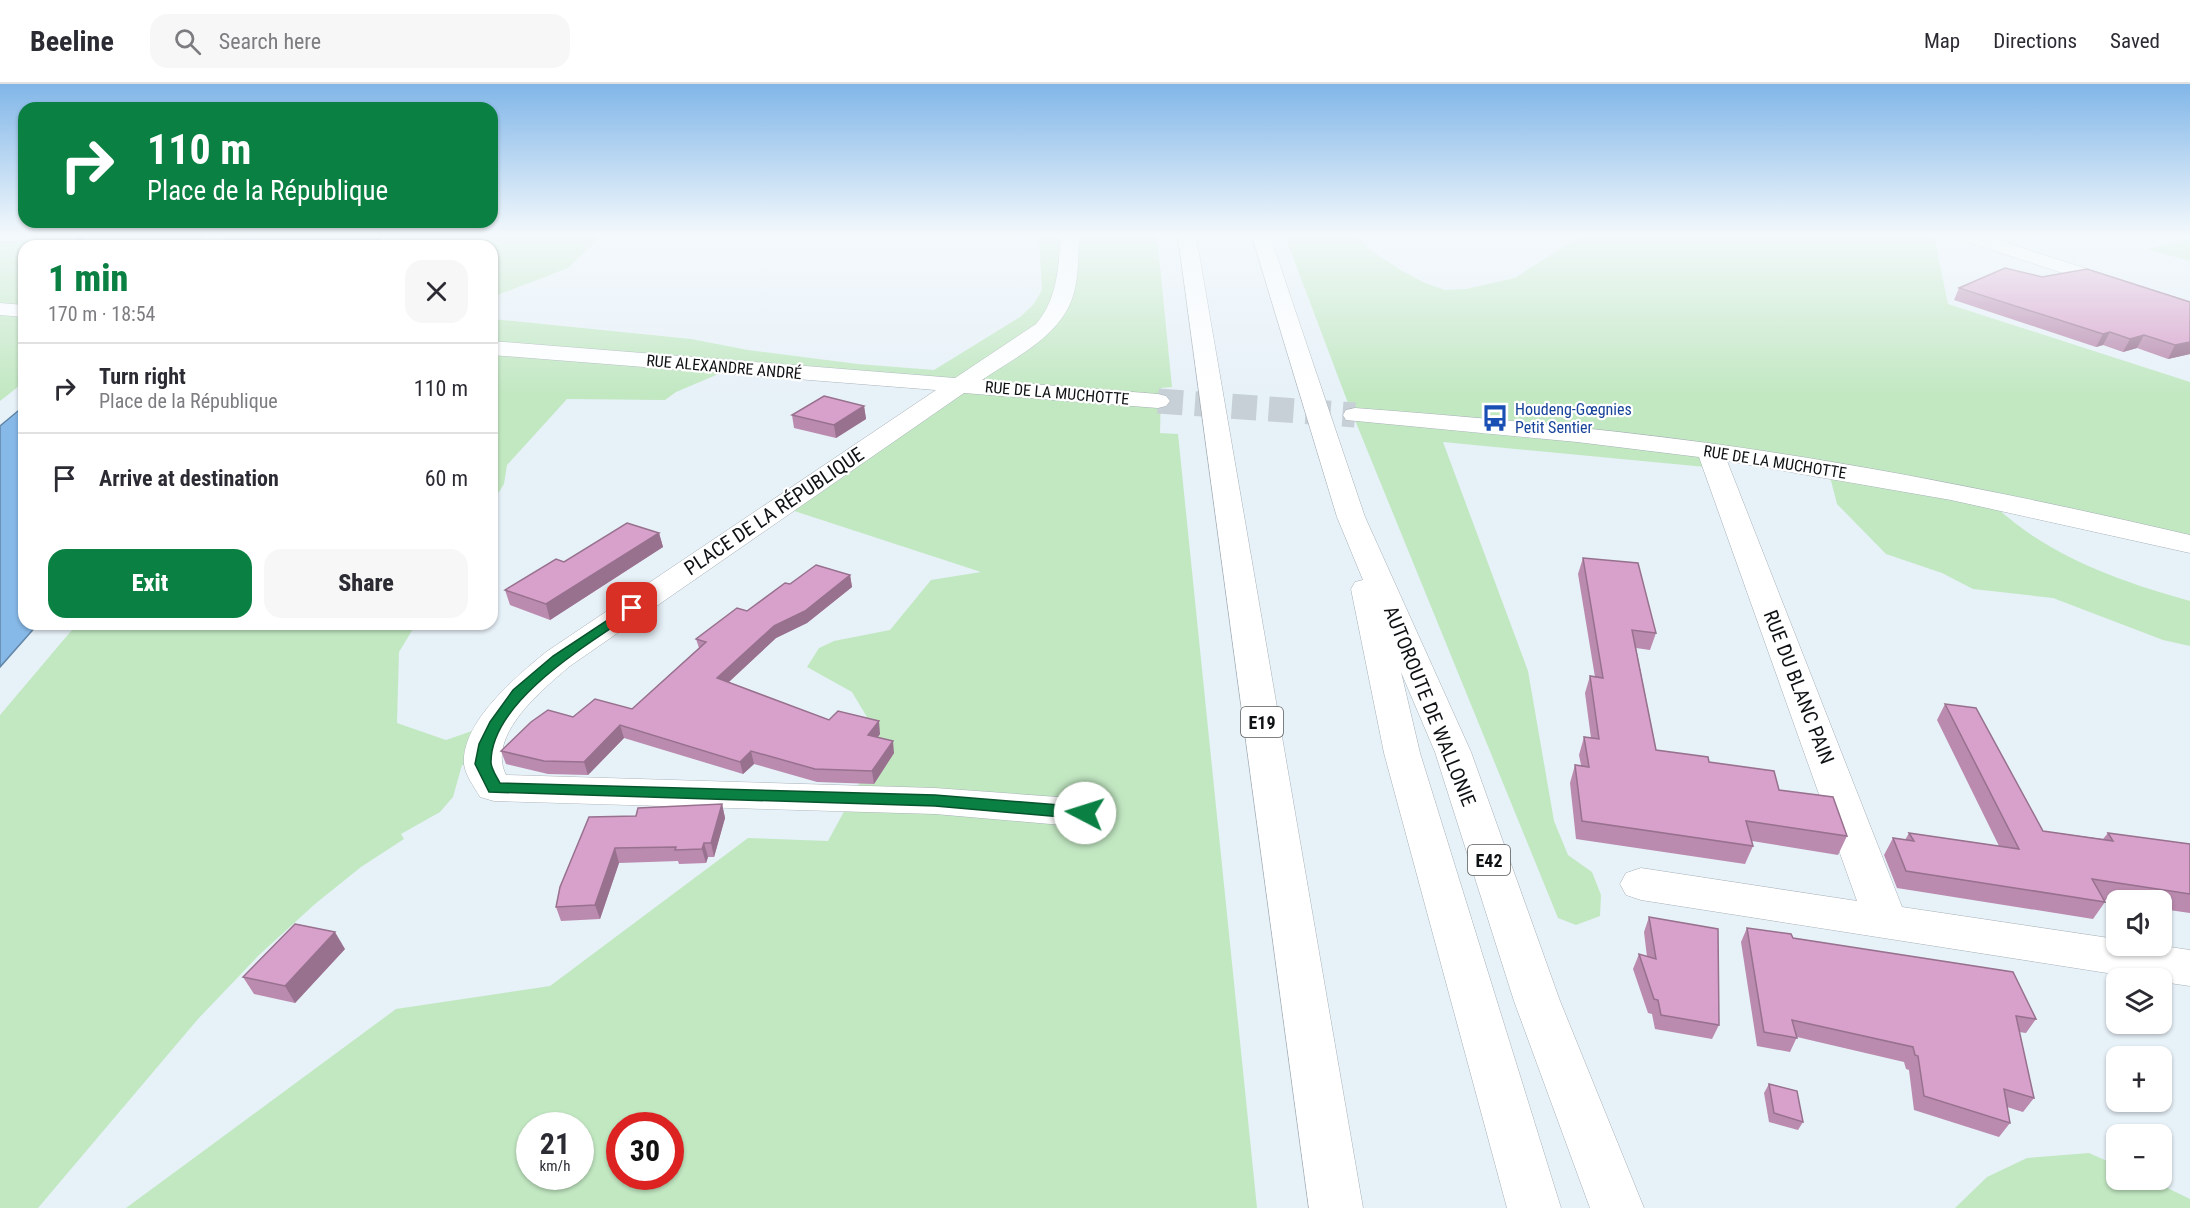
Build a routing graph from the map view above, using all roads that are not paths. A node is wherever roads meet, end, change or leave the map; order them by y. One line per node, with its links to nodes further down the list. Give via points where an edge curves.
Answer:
1 (1066, 288): 9 (main road, via 1053,318 1043,328)
2 (1195, 288): 19 (main road, E19)
3 (1278, 288): 13 (main road, AUTOROUTE DE WALLONIE)
4 (2128, 288): 6 (main road)
5 (0, 309): 7 (main road)
6 (2190, 309)
7 (18, 310)
8 (498, 348): 9 (main road, RUE ALEXANDRE ANDRÉ)
9 (956, 385): 10 (main road, RUE DE LA MUCHOTTE); 15 (main road, PLACE DE LA RÉPUBLIQUE, via 558,659 518,693 486,744 483,764 494,788 935,801)
10 (1158, 401)
11 (1355, 415): 12 (main road, RUE DE LA MUCHOTTE)
12 (1710, 451): 14 (main road, RUE DE LA MUCHOTTE, via 1939,489); 17 (main road, RUE DU BLANC PAIN)
13 (1351, 517): 20 (main road, via 1402,753); 21 (main road, AUTOROUTE DE WALLONIE / E42, via 1453,752 1537,1001)
14 (2190, 544)
15 (1085, 813)
16 (1641, 884): 17 (main road)
17 (1887, 923): 18 (main road)
18 (2190, 968)
19 (1336, 1208)
20 (1534, 1208)
21 (1617, 1208)

